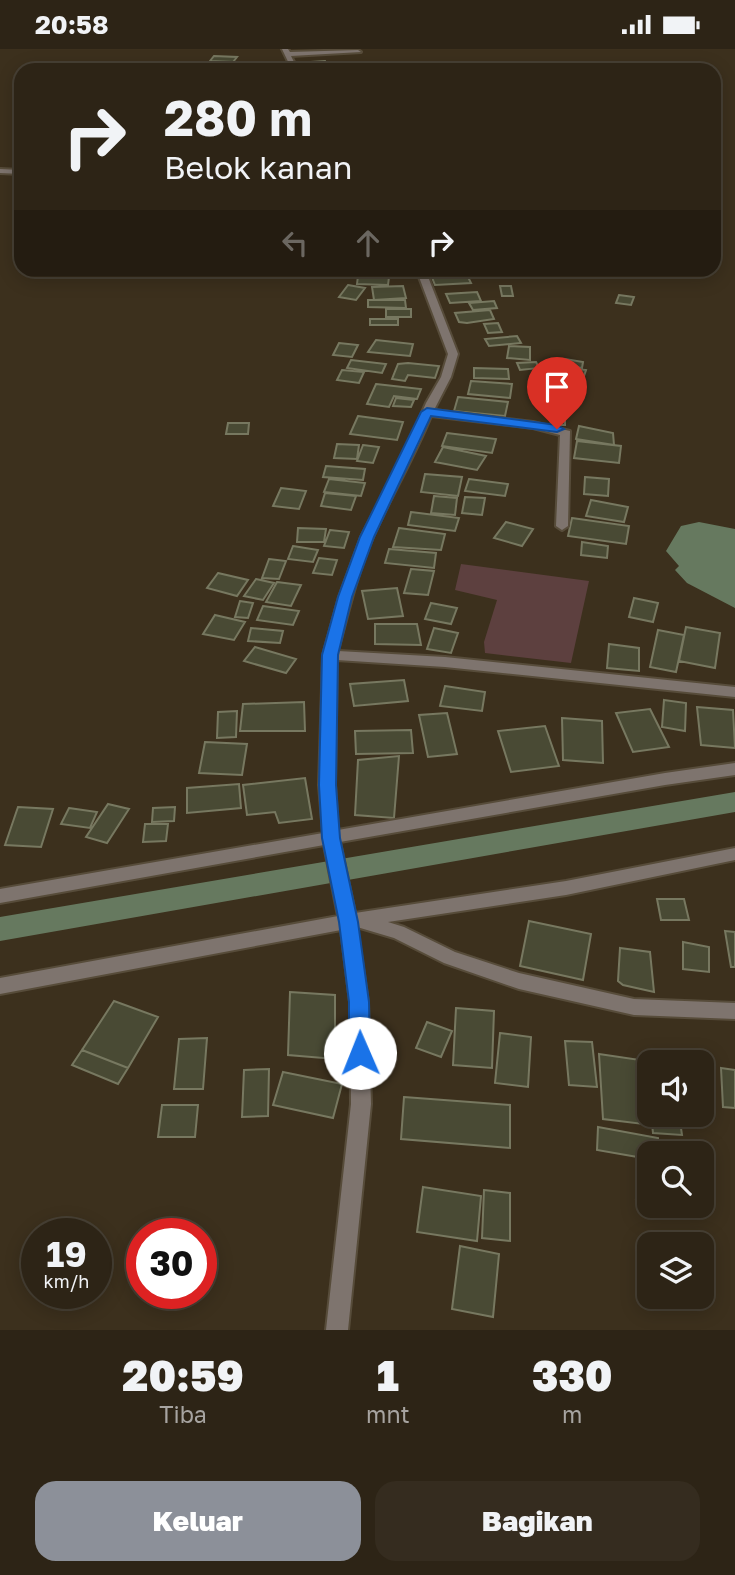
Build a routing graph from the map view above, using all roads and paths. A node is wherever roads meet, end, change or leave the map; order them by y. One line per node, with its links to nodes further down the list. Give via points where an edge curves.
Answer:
1 (286, 51): 2 (street)
2 (358, 52)
3 (423, 277): 4 (street, via 453,354)
4 (427, 412): 5 (street, via 566,433); 6 (street, via 367,537)
5 (562, 526)
6 (330, 655): 7 (street); 9 (street, via 327,785)
7 (735, 692)
8 (735, 769): 9 (street)
9 (331, 838): 11 (street); 12 (street)
10 (735, 854): 12 (street, via 566,888)
11 (0, 896)
12 (350, 917): 13 (street); 14 (street, via 519,981 634,1007); 15 (street, via 359,1002 361,1104)
13 (0, 986)
14 (735, 1011)
15 (337, 1330)

